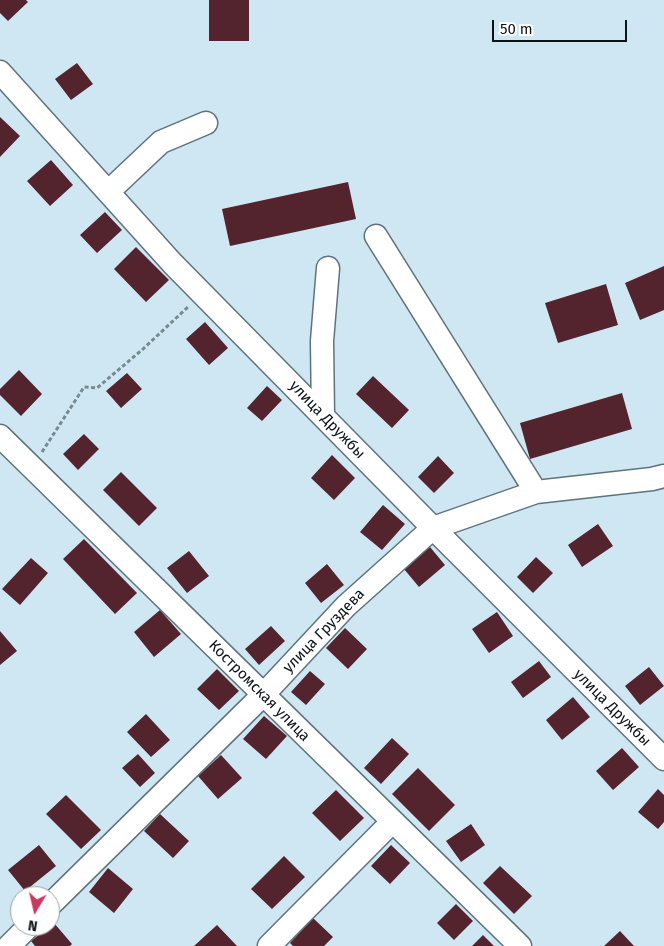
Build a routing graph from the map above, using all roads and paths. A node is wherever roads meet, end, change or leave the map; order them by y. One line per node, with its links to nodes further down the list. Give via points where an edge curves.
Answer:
1 (0, 72): 3 (street, улица Дружбы)
2 (206, 123): 3 (street, via 161,142)
3 (108, 192): 6 (street, улица Дружбы)
4 (376, 236): 11 (street)
5 (328, 268): 7 (street, via 322,341)
6 (202, 293): 7 (street, улица Дружбы); 9 (path, via 97,388 84,387)
7 (323, 416): 12 (street, улица Дружбы)
8 (0, 436): 9 (street, Костромская улица)
9 (32, 467): 13 (street, Костромская улица)
10 (664, 476): 11 (street, улица Груздева)
11 (536, 492): 12 (street, улица Груздева)
12 (433, 528): 13 (street, улица Груздева, via 346,606); 14 (street, улица Дружбы)
13 (263, 695): 15 (street, Костромская улица); 16 (street, улица Груздева)
14 (664, 759)
15 (392, 822): 19 (street); 20 (street, Костромская улица)
16 (60, 895)
17 (19, 936): 18 (street)
18 (9, 946)
19 (269, 946)
20 (520, 946)

